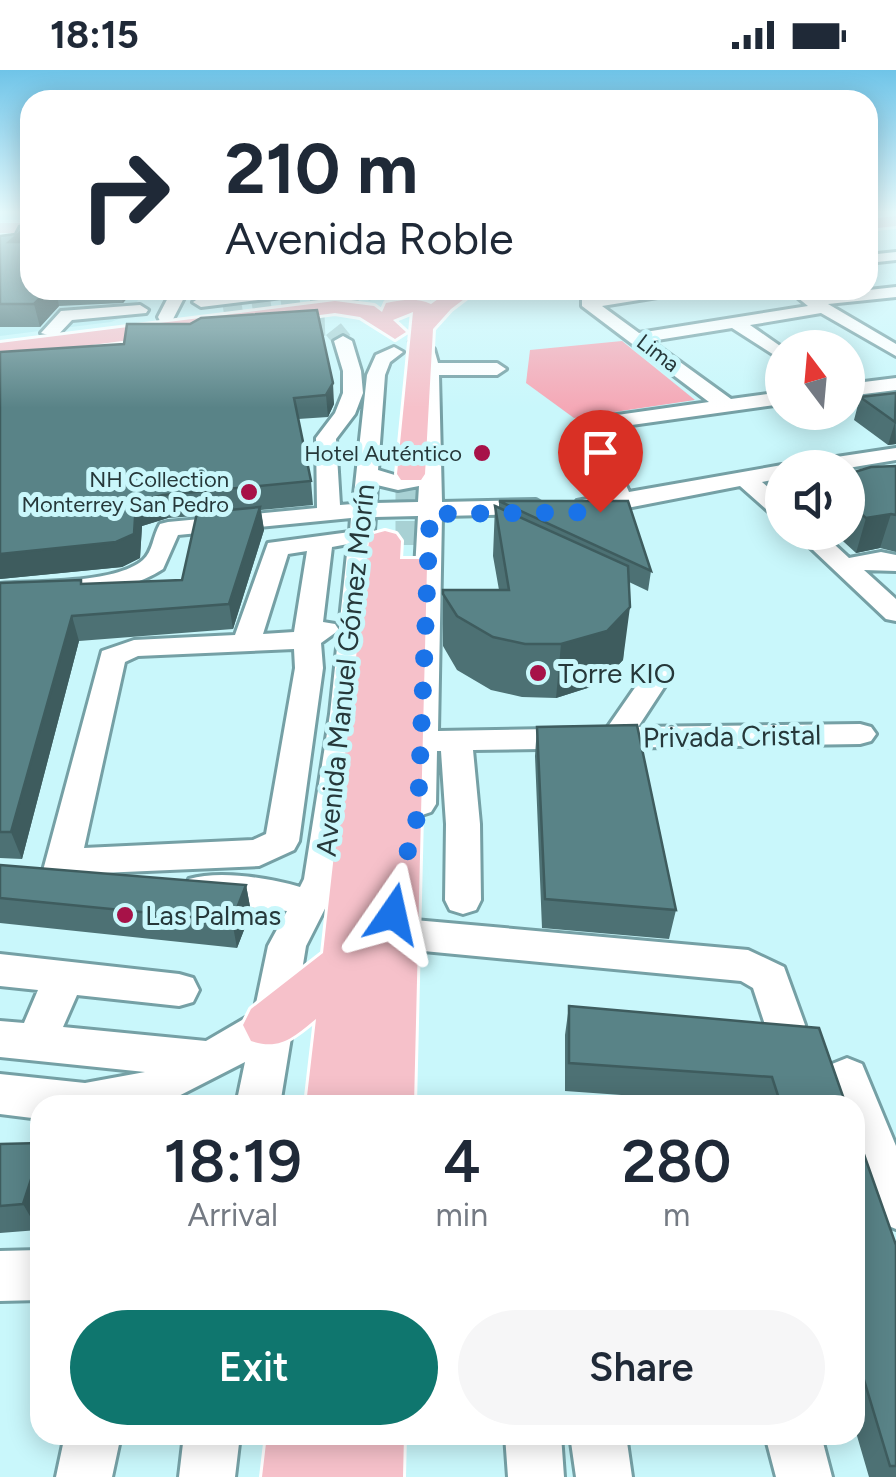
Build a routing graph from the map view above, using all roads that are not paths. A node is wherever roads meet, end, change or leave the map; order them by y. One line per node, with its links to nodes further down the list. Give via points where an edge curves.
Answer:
1 (248, 300): 10 (main road)
2 (331, 300): 11 (main road)
3 (378, 300): 13 (main road, Avenida Manuel Gómez Morín)
4 (449, 300): 13 (main road)
5 (607, 300): 15 (street, Lima, via 588,303)
6 (810, 300): 9 (street)
7 (843, 300): 9 (street)
8 (232, 301): 10 (street); 19 (main road)
9 (817, 304): 12 (street); 16 (street)
10 (170, 310): 11 (main road); 19 (main road); 19 (main road, via 54,328)
11 (262, 316): 13 (main road, via 359,308)
12 (735, 322): 15 (street); 18 (street)
13 (405, 333): 21 (street, Avenida Manuel Gómez Morín, via 428,353); 23 (street); 33 (main road, Avenida Manuel Gómez Morín)
14 (896, 336): 16 (street)
15 (640, 338): 28 (street, Lima)
16 (874, 338): 20 (street)
17 (343, 341): 27 (street, via 354,370)
18 (765, 343)
19 (0, 345)
20 (896, 351)
21 (430, 369): 22 (street); 33 (street, Avenida Manuel Gómez Morín)
22 (497, 369)
23 (376, 375): 27 (street); 33 (street, Avenida Manuel Gómez Morín)
24 (896, 384): 25 (street)
25 (865, 388)
26 (765, 400): 28 (street)
27 (353, 404): 36 (street, via 326,438)
28 (727, 406): 37 (street, via 599,430)
29 (856, 438): 30 (street)
30 (891, 458): 31 (street); 32 (street)
31 (865, 461)
32 (865, 465)
33 (399, 474): 38 (street, Avenida Manuel Gómez Morín); 38 (street, Avenida Manuel Gómez Morín)
34 (765, 492): 37 (street)
35 (765, 492): 38 (street)
36 (328, 502): 38 (street); 40 (street, via 168,529)
37 (622, 502): 38 (street)
38 (390, 528): 39 (street); 40 (street, via 332,524); 45 (street, Avenida Manuel Gómez Morín); 54 (street, Avenida Manuel Gómez Morín); 56 (main road, Avenida Manuel Gómez Morín); 60 (main road, Avenida Manuel Gómez Morín)
39 (321, 541): 47 (street); 48 (street, via 275,551)
40 (165, 542): 44 (street, via 155,563 128,576)
41 (827, 550): 43 (street)
42 (896, 564): 43 (street)
43 (845, 566): 46 (street)
44 (0, 592)
45 (354, 611): 47 (street); 51 (street, Avenida Manuel Gómez Morín)
46 (896, 612)
47 (307, 640): 48 (street); 50 (street)
48 (246, 644): 55 (street, via 134,648 109,660)
49 (660, 672): 53 (street)
50 (302, 700): 51 (street); 55 (street, via 282,841 266,851)
51 (344, 714): 57 (street, Avenida Manuel Gómez Morín, via 322,879)
52 (860, 734): 53 (street, Privada Cristal)
53 (616, 738): 54 (street, Privada Cristal)
54 (440, 740): 56 (street, Avenida Manuel Gómez Morín); 58 (street, via 462,824)
55 (48, 872): 57 (street)
56 (394, 883): 59 (main road, Avenida Manuel Gómez Morín)
57 (296, 899): 64 (street, Avenida Manuel Gómez Morín)
58 (463, 900)
59 (392, 933): 65 (street, via 748,966 770,978); 73 (main road, Avenida Manuel Gómez Morín)
60 (348, 961): 64 (main road); 72 (main road, Avenida Manuel Gómez Morín)
61 (0, 970): 62 (street)
62 (64, 977): 63 (street); 66 (street)
63 (179, 990)
64 (270, 1025): 67 (street); 71 (street, Avenida Manuel Gómez Morín)
65 (784, 1025)
66 (18, 1041): 67 (street)
67 (208, 1060): 70 (street)
68 (848, 1077): 74 (street)
69 (0, 1094): 75 (street)
70 (167, 1094)
71 (260, 1095)
72 (336, 1095)
73 (384, 1095)
74 (855, 1095)
75 (30, 1098)
76 (865, 1123): 77 (street)
77 (896, 1206)
78 (30, 1275): 79 (street)
79 (0, 1276)
80 (91, 1445): 86 (street)
81 (211, 1445): 87 (street)
82 (533, 1445): 89 (street)
83 (599, 1445): 90 (street)
84 (796, 1445): 91 (street)
85 (358, 1453): 88 (main road)
86 (84, 1477)
87 (206, 1477)
88 (299, 1477)
89 (536, 1477)
90 (604, 1477)
91 (804, 1477)

